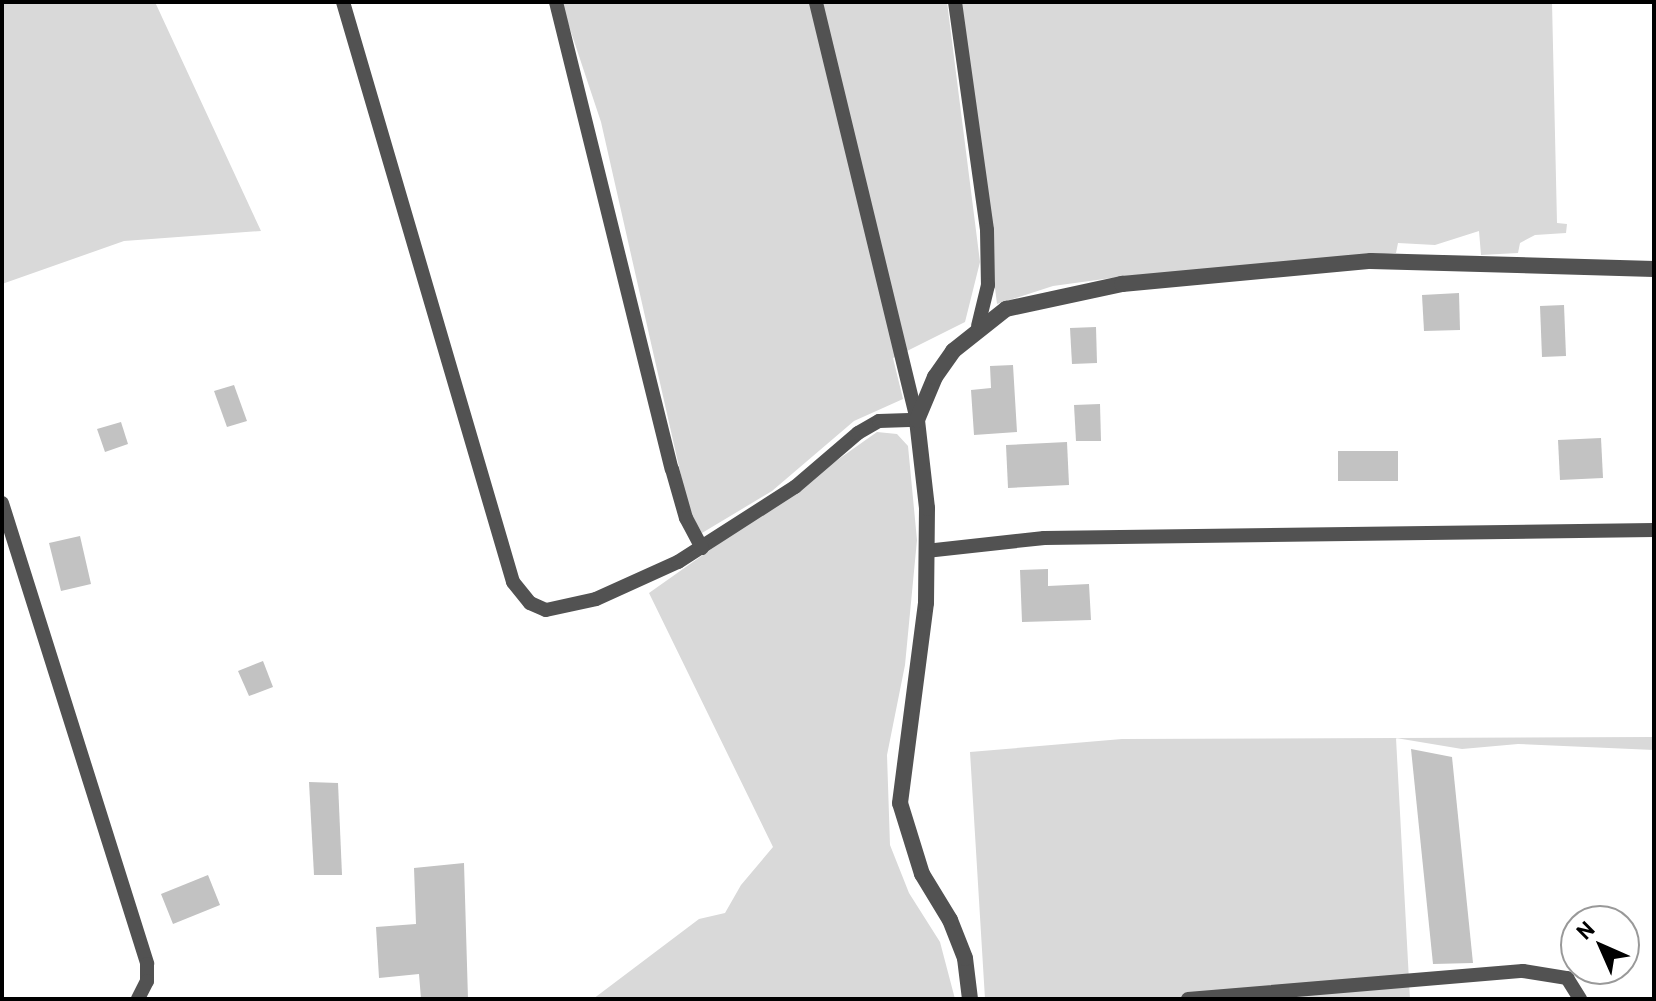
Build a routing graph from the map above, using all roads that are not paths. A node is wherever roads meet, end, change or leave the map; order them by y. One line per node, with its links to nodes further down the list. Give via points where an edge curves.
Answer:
1 (343, 2): 10 (lane, via 444,362 519,593 546,610 567,609)
2 (556, 2): 10 (lane, via 672,469 686,518)
3 (816, 2): 7 (lane)
4 (955, 2): 6 (lane, via 987,230 988,285)
5 (1654, 269): 6 (street, via 1371,261 1255,269 1041,298 1006,309)
6 (978, 326): 7 (street, via 935,377)
7 (917, 420): 10 (lane, via 879,421 858,433 795,487); 11 (street)
8 (2, 503): 12 (lane, via 147,964)
9 (1654, 530): 11 (lane, via 1044,538)
10 (702, 548)
11 (926, 551): 13 (street, via 926,603 900,803 922,874 965,958)
12 (138, 999)
13 (970, 999)
14 (1188, 999): 15 (lane, via 1523,971 1567,978)
15 (1580, 999)

